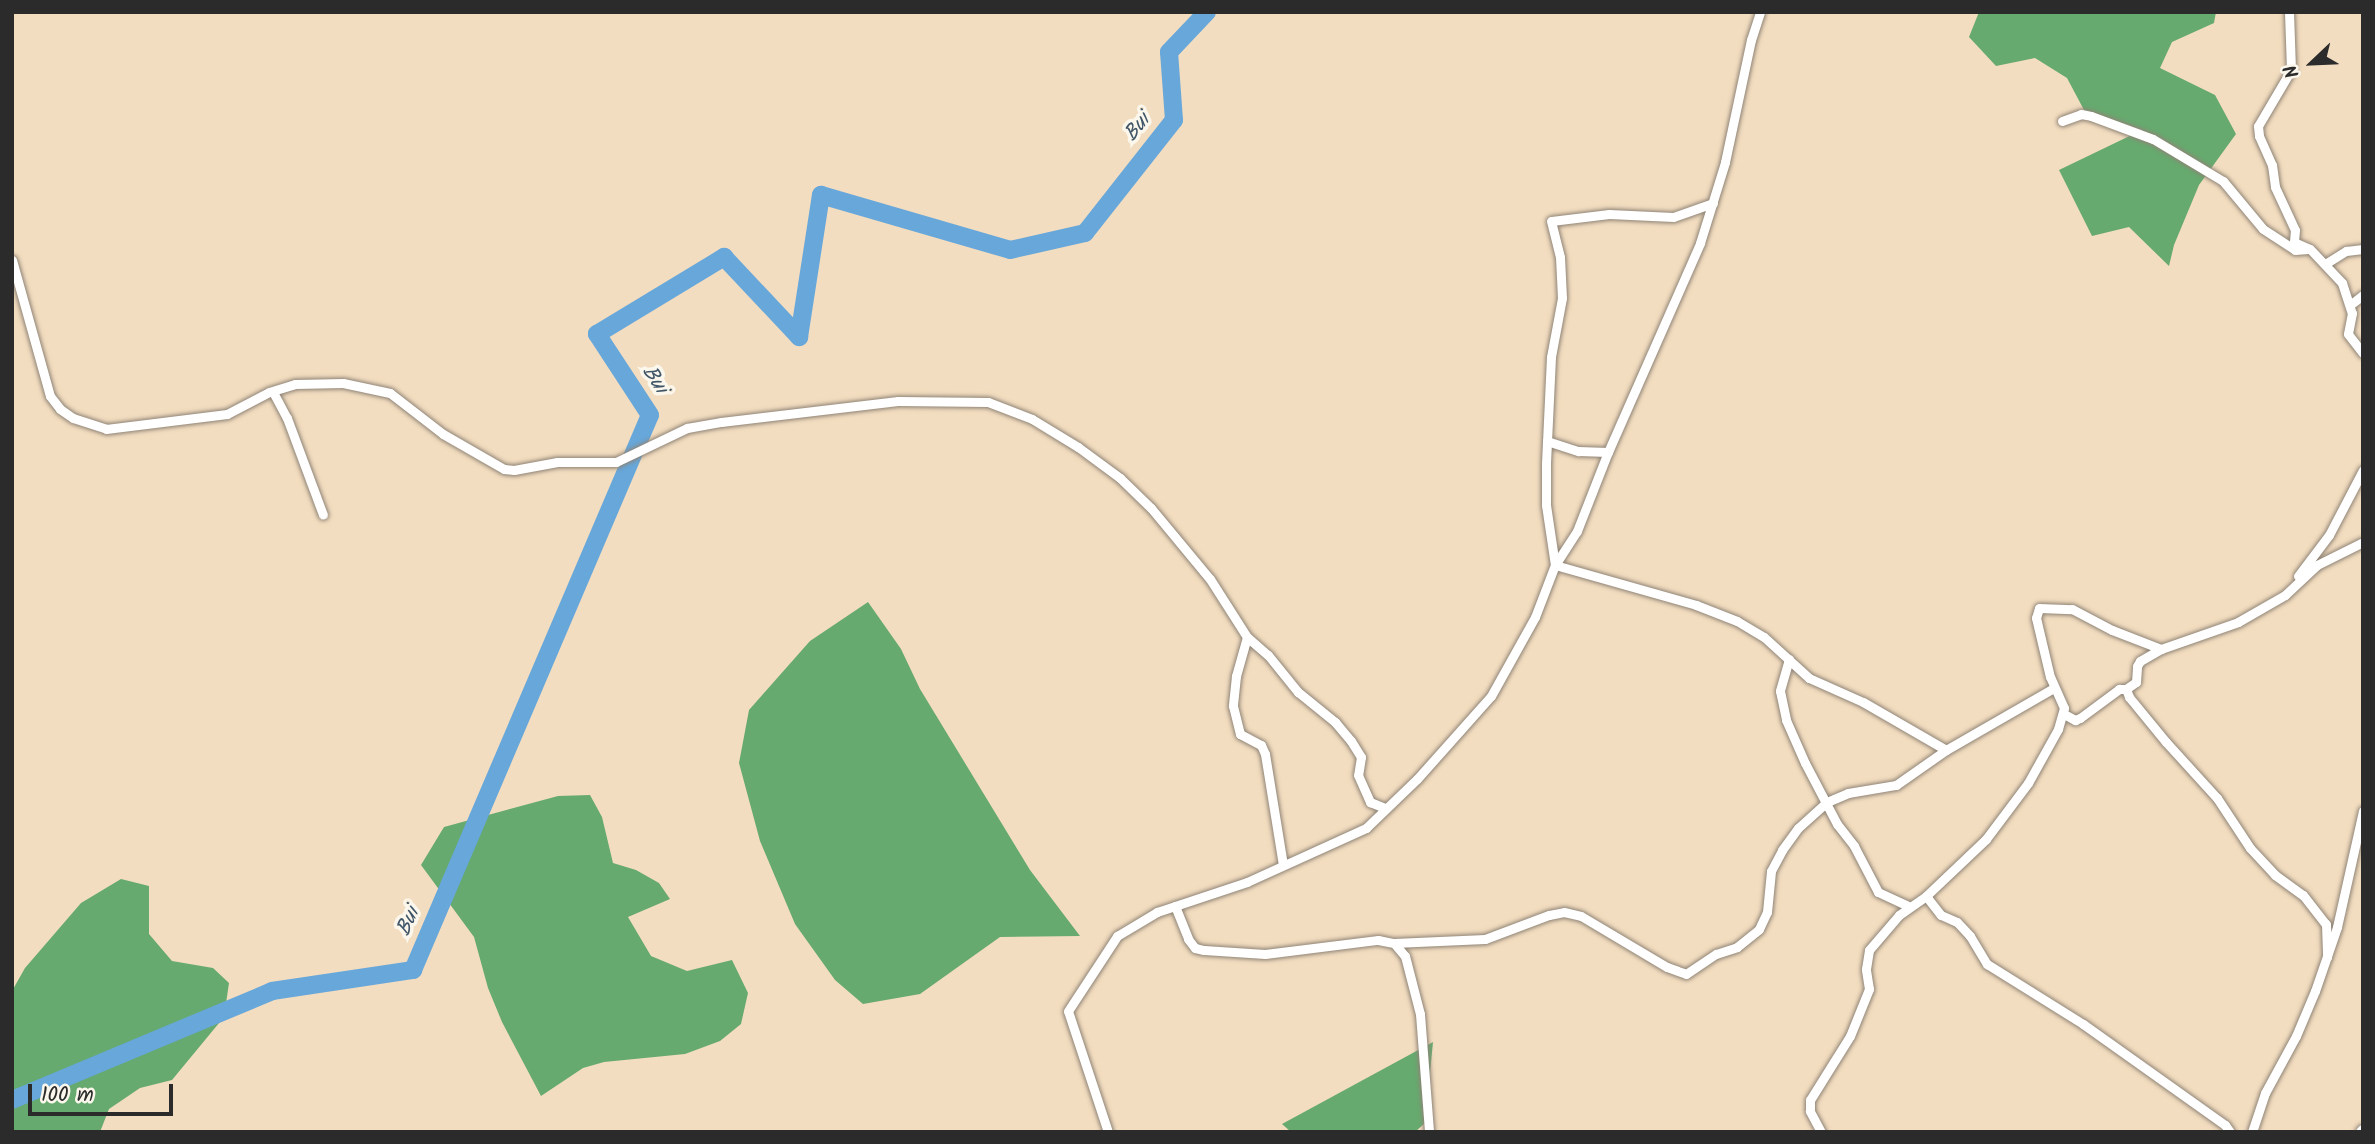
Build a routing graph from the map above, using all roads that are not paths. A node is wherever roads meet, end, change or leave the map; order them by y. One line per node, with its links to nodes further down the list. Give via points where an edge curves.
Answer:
1 (1760, 12): 4 (street)
2 (2289, 12): 5 (street, via 2291,70 2258,126 2278,197 2295,230 2294,242)
3 (2062, 121): 5 (street, via 2081,114 2153,139 2223,181 2263,229 2280,241 2295,250)
4 (1713, 202): 13 (street, via 1673,217 1609,214 1551,221 1562,298 1552,357); 14 (street, via 1700,243)
5 (2310, 249): 8 (street)
6 (2363, 249): 8 (street, via 2346,251)
7 (12, 260): 12 (street, via 50,396 73,418 106,429 226,414)
8 (2325, 264): 10 (street, via 2342,283)
9 (2363, 295): 10 (street)
10 (2350, 305): 11 (street, via 2348,334)
11 (2363, 353)
12 (273, 391): 16 (street); 20 (street, via 295,384 342,383 390,393 443,434 504,469 514,470 557,462 616,462 687,428 721,422 898,401 988,402 1032,419 1120,478 1210,579)
13 (1547, 441): 14 (street, via 1578,452); 18 (street, via 1546,505)
14 (1608, 452): 18 (street, via 1577,531)
15 (2363, 470): 19 (street, via 2329,535)
16 (323, 515)
17 (2363, 542): 19 (street, via 2317,565)
18 (1555, 565): 22 (street, via 1727,617 1754,630); 28 (street, via 1535,617 1491,696 1418,779)
19 (2285, 594): 21 (street, via 2238,622)
20 (1247, 637): 28 (street, via 1351,741 1361,757 1358,775 1370,802); 30 (street, via 1233,706 1240,734 1261,745 1265,754)
21 (2161, 649): 23 (street, via 2072,609 2039,608 2036,618); 24 (street, via 2140,661 2136,682)
22 (1789, 659): 26 (street, via 1809,678 1863,702); 27 (street, via 1780,682 1784,713)
23 (2054, 688): 25 (street); 26 (street)
24 (2126, 689): 25 (street, via 2119,689 2078,720); 35 (street, via 2166,743 2217,798 2250,848 2275,875 2303,895 2326,924)
25 (2064, 714): 31 (street, via 2022,793 1978,848)
26 (1946, 750): 27 (street, via 1896,785 1869,788)
27 (1827, 802): 33 (street, via 1878,892); 34 (street, via 1782,850 1771,871 1767,912 1759,929 1737,947 1685,974 1581,916 1564,912 1485,939)
28 (1385, 808): 30 (street, via 1366,828)
29 (2363, 811): 35 (street)
30 (1283, 865): 32 (street)
31 (1926, 896): 33 (street); 39 (street, via 1941,915 1957,922 1970,936 1987,964 2083,1024)
32 (1175, 906): 34 (street, via 1188,939 1204,950 1265,954 1378,940); 36 (street, via 1121,933 1068,1011)
33 (1909, 906): 38 (street, via 1869,950 1869,989 1850,1036 1810,1100 1810,1111)
34 (1394, 943): 37 (street, via 1405,956 1420,1013)
35 (2327, 957): 40 (street)
36 (1108, 1132)
37 (1429, 1132)
38 (1821, 1132)
39 (2230, 1132)
40 (2252, 1132)

